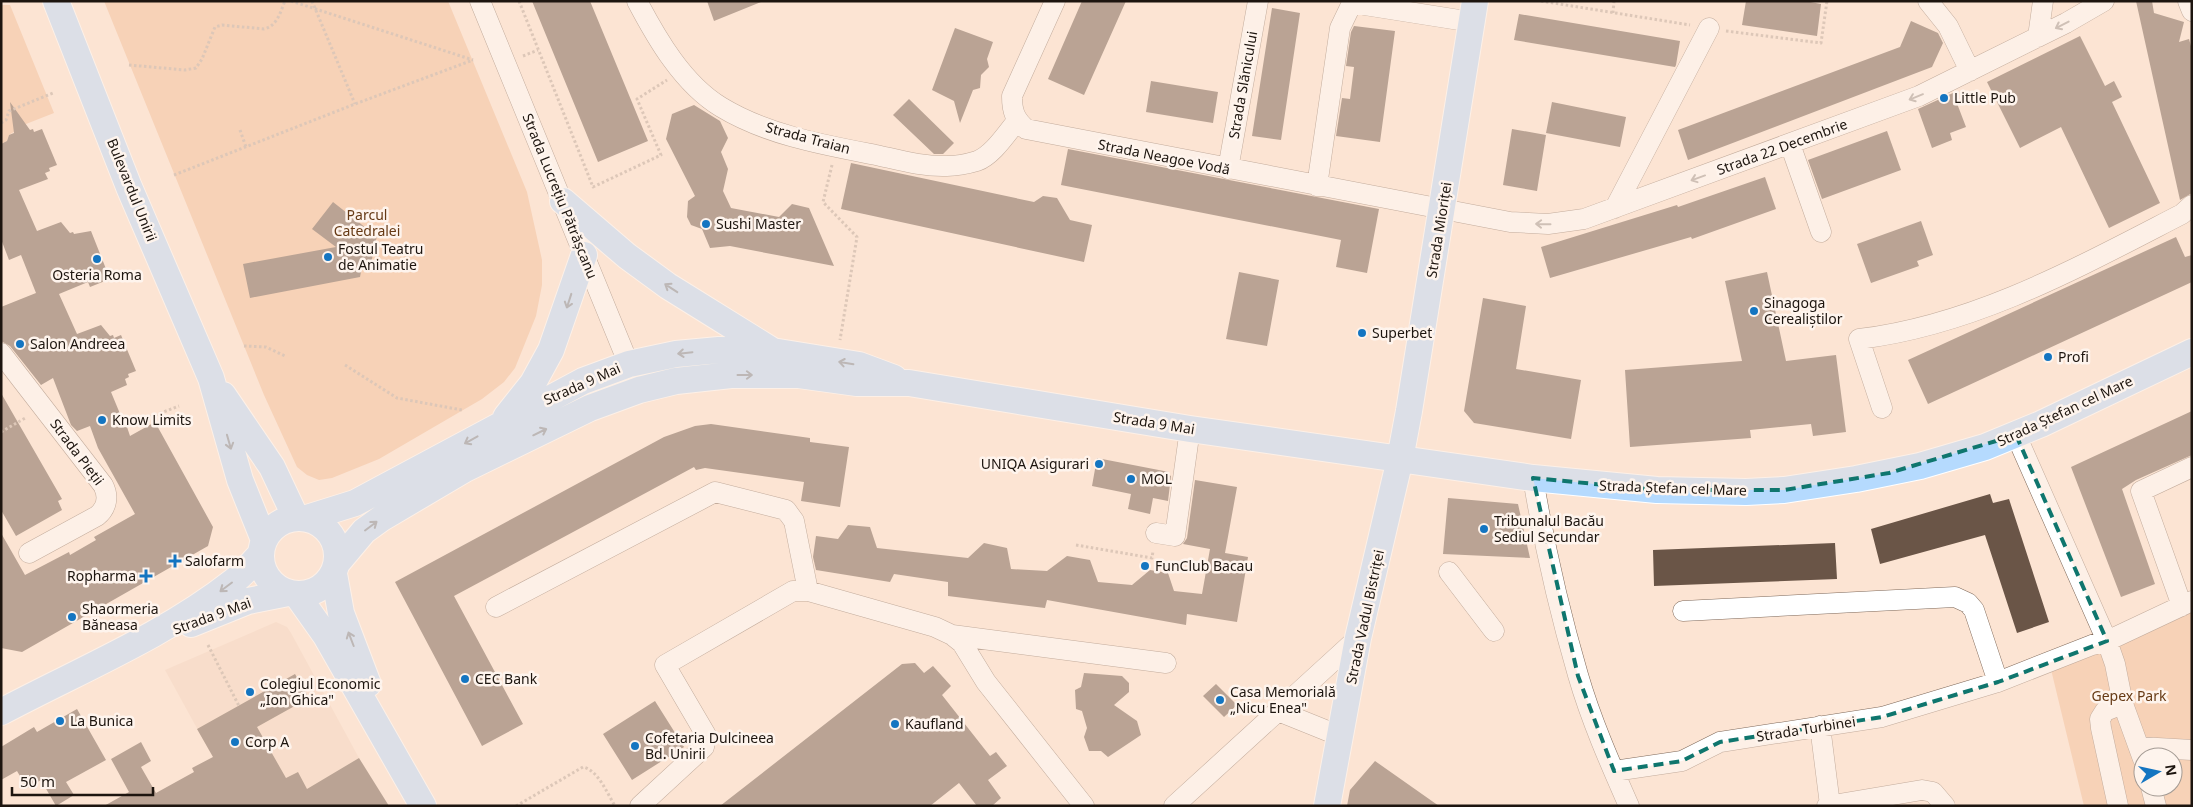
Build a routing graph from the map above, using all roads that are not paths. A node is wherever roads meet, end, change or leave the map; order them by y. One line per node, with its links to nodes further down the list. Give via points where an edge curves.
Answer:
1 (56, 1): 30 (main road, Bulevardul Unirii)
2 (480, 1): 20 (street, Strada Lucrețiu Pătrășcanu)
3 (637, 1): 16 (street, Strada Traian, via 680,72 720,107 771,130 922,164 961,165 979,160 990,152)
4 (1055, 1): 16 (street, via 1012,96 1012,112)
5 (1258, 1): 18 (street, Strada Slănicului)
6 (1928, 1): 15 (street, via 1948,26)
7 (2043, 1): 14 (street)
8 (2104, 1): 14 (street, Strada 22 Decembrie, one-way to 14)
9 (2188, 1): 11 (street)
10 (1353, 2): 12 (street); 19 (street, via 1340,28)
11 (2192, 11)
12 (1474, 12): 22 (main road, Strada Mioriței)
13 (1709, 28): 23 (street)
14 (2038, 36): 15 (street, Strada 22 Decembrie)
15 (1970, 70): 17 (street, Strada 22 Decembrie, one-way to 17, via 1918,96)
16 (1017, 121): 18 (street, Strada Neagoe Vodă, via 1026,129 1043,134)
17 (1790, 144): 23 (street, Strada 22 Decembrie, one-way to 23); 24 (street)
18 (1228, 169): 19 (street, Strada Neagoe Vodă)
19 (1317, 186): 22 (street, Strada Neagoe Vodă)
20 (563, 201): 25 (street, Strada Lucrețiu Pătrășcanu); 26 (main road, one-way to 20, via 668,286)
21 (2192, 205): 33 (street, via 2182,214 2061,276 1972,313 1891,335 1859,338)
22 (1442, 208): 23 (street, Strada 22 Decembrie, one-way to 22, via 1584,219 1548,224 1510,222); 37 (main road, Strada Mioriței)
23 (1615, 208)
24 (1821, 232)
25 (584, 255): 29 (street, Strada Lucrețiu Pătrășcanu); 34 (main road, one-way to 34, via 551,350 533,383)
26 (772, 351): 29 (main road, Strada 9 Mai, one-way to 29, via 719,350 676,354); 31 (main road, Strada 9 Mai, one-way to 26, via 859,365)
27 (2192, 352): 36 (main road, Strada Ștefan cel Mare)
28 (1, 353): 43 (street, Strada Pieții, via 104,485 107,496 97,516)
29 (629, 364): 32 (street, Strada Lucrețiu Pătrășcanu); 34 (main road, Strada 9 Mai, via 584,381)
30 (211, 378): 40 (main road, Bulevardul Unirii, via 272,467); 42 (main road, Bulevardul Unirii, one-way to 42)
31 (909, 384): 32 (main road, Strada 9 Mai, one-way to 31, via 676,380 731,375 799,375 857,383); 35 (main road, Strada 9 Mai)
32 (639, 390): 44 (main road, Strada 9 Mai, one-way to 32, via 364,531 412,499 465,469 590,408)
33 (1882, 408)
34 (500, 423): 40 (main road, Strada 9 Mai, one-way to 40, via 355,503)
35 (1190, 429): 37 (main road, Strada 9 Mai); 41 (street, via 1175,536)
36 (2016, 435): 39 (main road, Strada Ștefan cel Mare, via 1953,457 1890,473 1784,490 1657,490); 54 (street)
37 (1400, 459): 39 (main road, Strada Ștefan cel Mare); 53 (main road, Strada Vadul Bistriței)
38 (2192, 466): 48 (street, via 2141,491)
39 (1533, 478): 65 (street, via 1543,534 1578,676)
40 (302, 518): 42 (main road, via 283,521 272,529); 44 (main road, via 318,522 334,539 338,550)
41 (1156, 533)
42 (263, 547): 47 (main road, via 262,566 268,578 276,587); 55 (main road, Strada 9 Mai, one-way to 55, via 236,579 204,603)
43 (29, 554)
44 (336, 568): 47 (main road, via 328,583 319,590); 64 (main road, one-way to 44, via 342,613)
45 (1449, 572): 51 (street)
46 (808, 591): 49 (street, via 794,521 786,510 715,492); 52 (street, via 935,627); 67 (street, via 793,591 666,664 706,735 704,747)
47 (292, 594): 55 (main road, Strada 9 Mai, via 248,601); 64 (main road, via 326,636)
48 (2187, 604): 54 (street, Strada Turbinei)
49 (496, 607)
50 (1682, 611): 57 (street, via 1955,597 1974,610)
51 (1494, 631)
52 (952, 635): 56 (street); 68 (street, via 962,643 986,682)
53 (1358, 638): 60 (street); 62 (main road, Strada Vadul Bistriței)
54 (2107, 641): 57 (street, Strada Turbinei); 58 (street)
55 (137, 643): 59 (main road, Strada 9 Mai)
56 (1166, 664)
57 (1998, 682): 61 (street, Strada Turbinei, via 1882,717)
58 (2123, 704): 63 (street); 74 (street, via 2105,710 2100,719)
59 (2, 710)
60 (1278, 711): 62 (street); 69 (street)
61 (1820, 726): 65 (street, Strada Turbinei, via 1720,742 1682,761); 72 (street)
62 (1340, 736): 70 (main road, Strada Vadul Bistriței)
63 (2139, 747)
64 (393, 750): 66 (main road)
65 (1614, 771): 71 (street)
66 (423, 806)
67 (640, 806)
68 (1084, 806)
69 (1174, 806)
70 (1327, 806)
71 (1630, 806)
72 (1828, 806): 73 (street, via 1922,790 1933,792)
73 (1945, 806)
74 (2118, 806)

